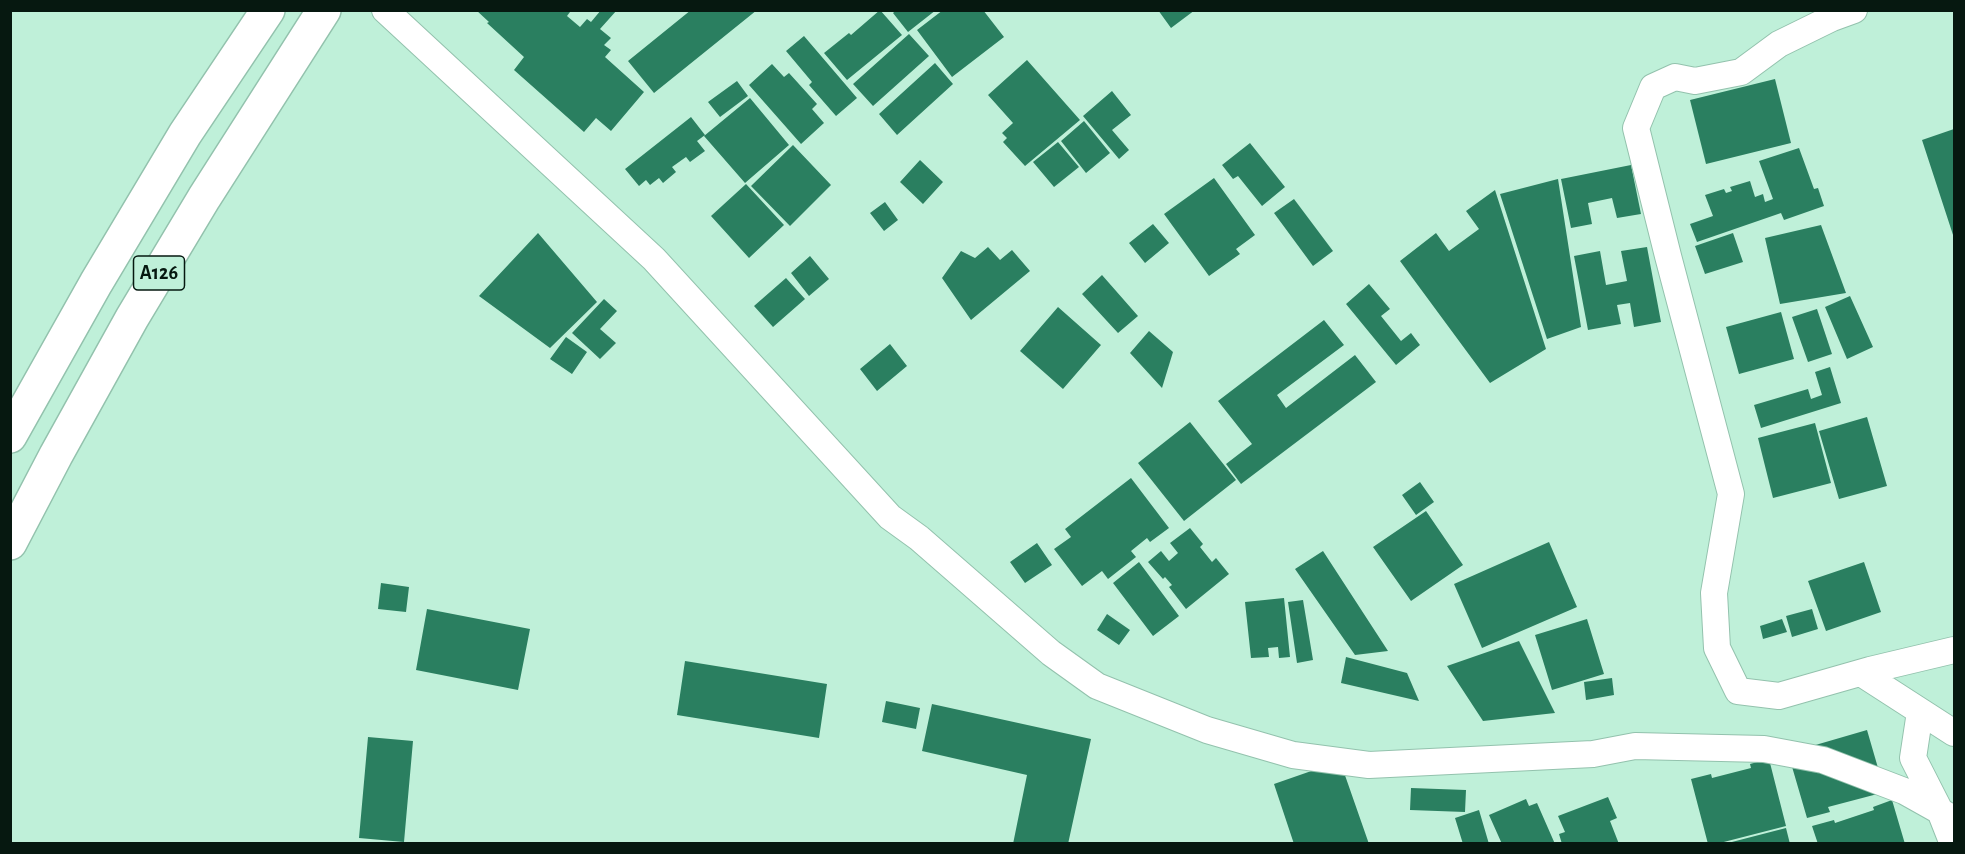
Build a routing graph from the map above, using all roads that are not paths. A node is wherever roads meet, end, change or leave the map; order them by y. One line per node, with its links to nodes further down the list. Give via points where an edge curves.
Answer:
1 (268, 10): 5 (highway, A126, via 185,134)
2 (324, 10): 6 (highway, A126, via 132,318)
3 (385, 10): 11 (street, via 654,259 890,517 1051,653 1097,686 1207,730 1304,756 1369,765 1593,754 1635,746 1764,749 1822,760 1904,791)
4 (1854, 10): 8 (street, via 1779,45 1741,72 1695,81 1675,76 1653,87 1636,128 1731,494 1714,593 1717,648 1738,691 1779,696)
5 (10, 436)
6 (10, 543)
7 (1954, 650): 8 (street)
8 (1861, 673): 9 (street)
9 (1920, 712): 10 (street); 11 (street, via 1913,758)
10 (1954, 733)
11 (1947, 815): 12 (street)
12 (1953, 843)

